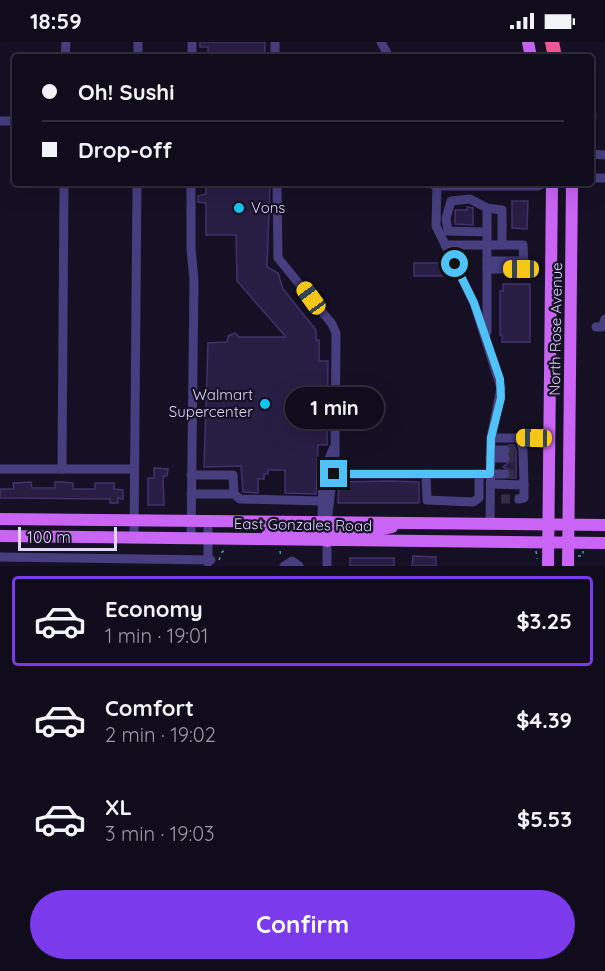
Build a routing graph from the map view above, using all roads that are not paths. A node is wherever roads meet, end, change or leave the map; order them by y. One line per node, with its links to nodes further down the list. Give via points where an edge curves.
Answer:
1 (64, 186): 24 (street)
2 (137, 186): 25 (street)
3 (191, 186): 32 (street)
4 (277, 186): 20 (street, via 278,258 336,333)
5 (435, 186): 12 (street, via 436,226)
6 (552, 186): 19 (main road, North Rose Avenue)
7 (572, 186): 49 (main road, North Rose Avenue)
8 (487, 208): 9 (street); 9 (street, via 470,199 450,201 446,226 448,231); 11 (street, via 502,210)
9 (487, 232): 10 (street)
10 (487, 243): 11 (street); 12 (street); 13 (street)
11 (502, 243): 13 (street, via 524,245 524,259)
12 (445, 245): 16 (street)
13 (487, 262): 16 (street)
14 (605, 319): 15 (street, via 602,327)
15 (596, 327)
16 (488, 340): 18 (street, via 501,388)
17 (519, 437): 18 (street); 19 (street); 34 (street)
18 (491, 438): 21 (street)
19 (549, 438): 41 (main road, North Rose Avenue)
20 (334, 447): 26 (street); 27 (street)
21 (491, 454): 22 (street); 30 (street)
22 (505, 454)
23 (0, 469): 24 (street)
24 (62, 469): 25 (street)
25 (134, 470): 43 (street)
26 (323, 474): 27 (street); 40 (street)
27 (334, 474): 28 (street); 46 (street)
28 (426, 474): 29 (street); 29 (street, via 427,500 452,502 477,501)
29 (479, 474): 30 (street)
30 (490, 474): 31 (street); 33 (street)
31 (505, 474)
32 (191, 475): 35 (street); 36 (street, via 233,475)
33 (490, 484): 34 (street); 37 (street)
34 (524, 485): 39 (street, via 524,498)
35 (191, 494): 36 (street); 44 (street)
36 (234, 494): 40 (street, via 240,499)
37 (490, 499): 38 (street); 48 (street)
38 (501, 499)
39 (519, 499)
40 (322, 501): 46 (street)
41 (547, 518): 48 (main road, East Gonzales Road); 49 (main road, East Gonzales Road); 57 (main road, North Rose Avenue)
42 (0, 519): 43 (main road, East Gonzales Road)
43 (134, 520): 44 (main road, East Gonzales Road); 52 (street)
44 (191, 521): 45 (main road, East Gonzales Road); 53 (street)
45 (208, 521): 46 (main road, East Gonzales Road); 54 (street)
46 (325, 522): 47 (main road, East Gonzales Road); 55 (main road, via 327,526 321,530 267,533)
47 (403, 523): 48 (main road, East Gonzales Road); 56 (main road, via 375,531 331,533)
48 (490, 524)
49 (568, 525): 50 (main road, East Gonzales Road); 58 (main road, North Rose Avenue)
50 (605, 525)
51 (0, 536): 52 (main road, East Gonzales Road)
52 (134, 537): 53 (main road, East Gonzales Road)
53 (191, 538): 54 (main road, East Gonzales Road)
54 (213, 538): 55 (main road, East Gonzales Road); 64 (street)
55 (253, 539): 56 (main road, East Gonzales Road)
56 (327, 541): 57 (main road, East Gonzales Road); 67 (street)
57 (548, 543): 58 (main road, East Gonzales Road); 61 (main road, North Rose Avenue)
58 (568, 543): 59 (main road, East Gonzales Road); 62 (main road, North Rose Avenue)
59 (605, 543)
60 (0, 557): 63 (street)
61 (544, 561)
62 (568, 561)
63 (135, 563): 64 (street)
64 (211, 563)
65 (284, 566): 66 (street, via 292,561)
66 (299, 566)
67 (327, 566)

